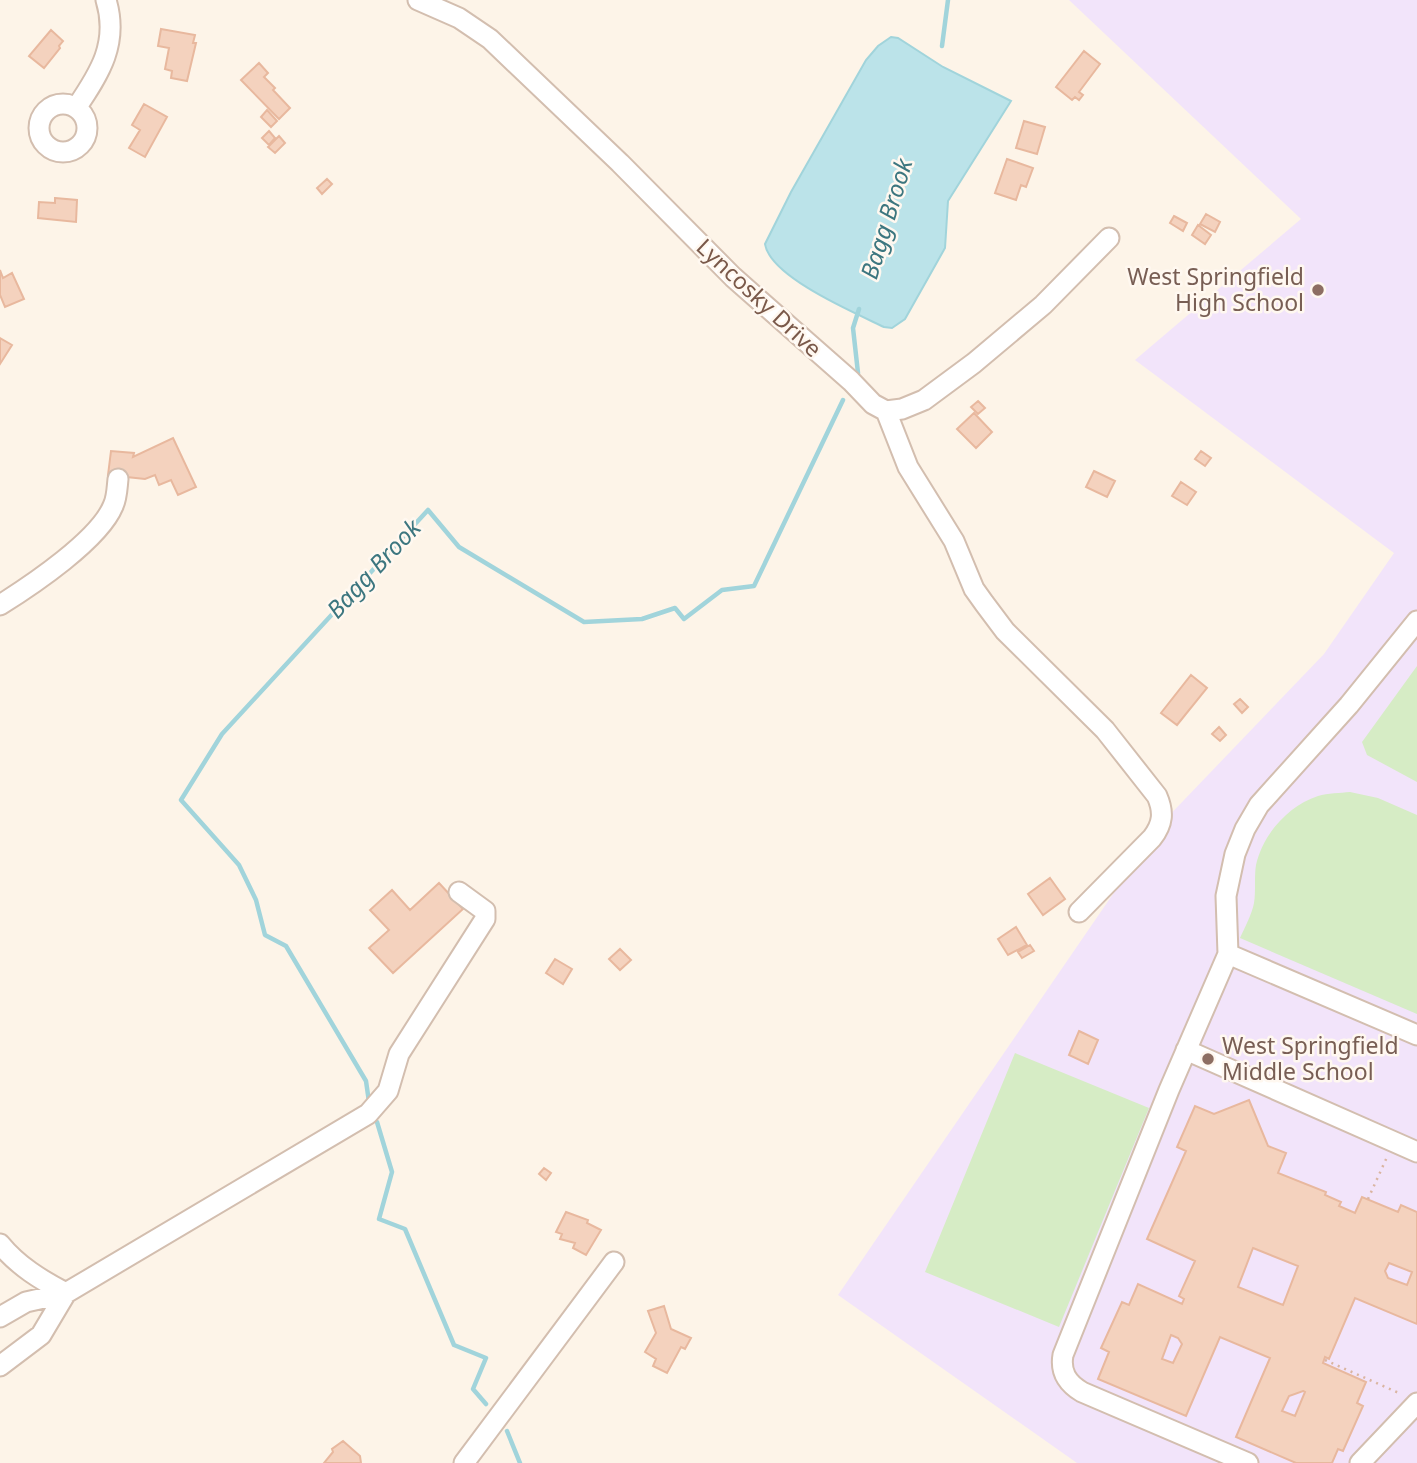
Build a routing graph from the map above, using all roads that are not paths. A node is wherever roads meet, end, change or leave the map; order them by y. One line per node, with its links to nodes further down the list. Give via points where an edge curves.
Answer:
1 (106, 0): 3 (street, via 111,29 106,58)
2 (418, 0): 5 (street, Lyncosky Drive, via 459,18 498,46 733,277)
3 (76, 108)
4 (1109, 239): 5 (street, via 1043,305 974,363 924,400)
5 (886, 411): 10 (street, via 908,467 954,541 974,589 1012,638 1105,730 1162,807 1161,824 1152,838)
6 (118, 479): 7 (street, via 113,506 97,530)
7 (0, 605)
8 (1417, 621): 11 (street, via 1259,806 1245,829 1226,896)
9 (459, 892): 17 (street, via 485,911 485,919 399,1054 388,1091 368,1114)
10 (1079, 912)
11 (1228, 954): 12 (street); 13 (street)
12 (1417, 1035)
13 (1186, 1050): 14 (street); 22 (street, via 1063,1355 1063,1368 1067,1380 1082,1392)
14 (1417, 1152)
15 (0, 1244): 17 (street, via 40,1279)
16 (614, 1262): 21 (street)
17 (66, 1293): 18 (street, via 26,1302); 19 (street, via 41,1335)
18 (0, 1317)
19 (0, 1366)
20 (1411, 1400): 23 (street)
21 (464, 1463)
22 (1248, 1463)
23 (1360, 1463)

